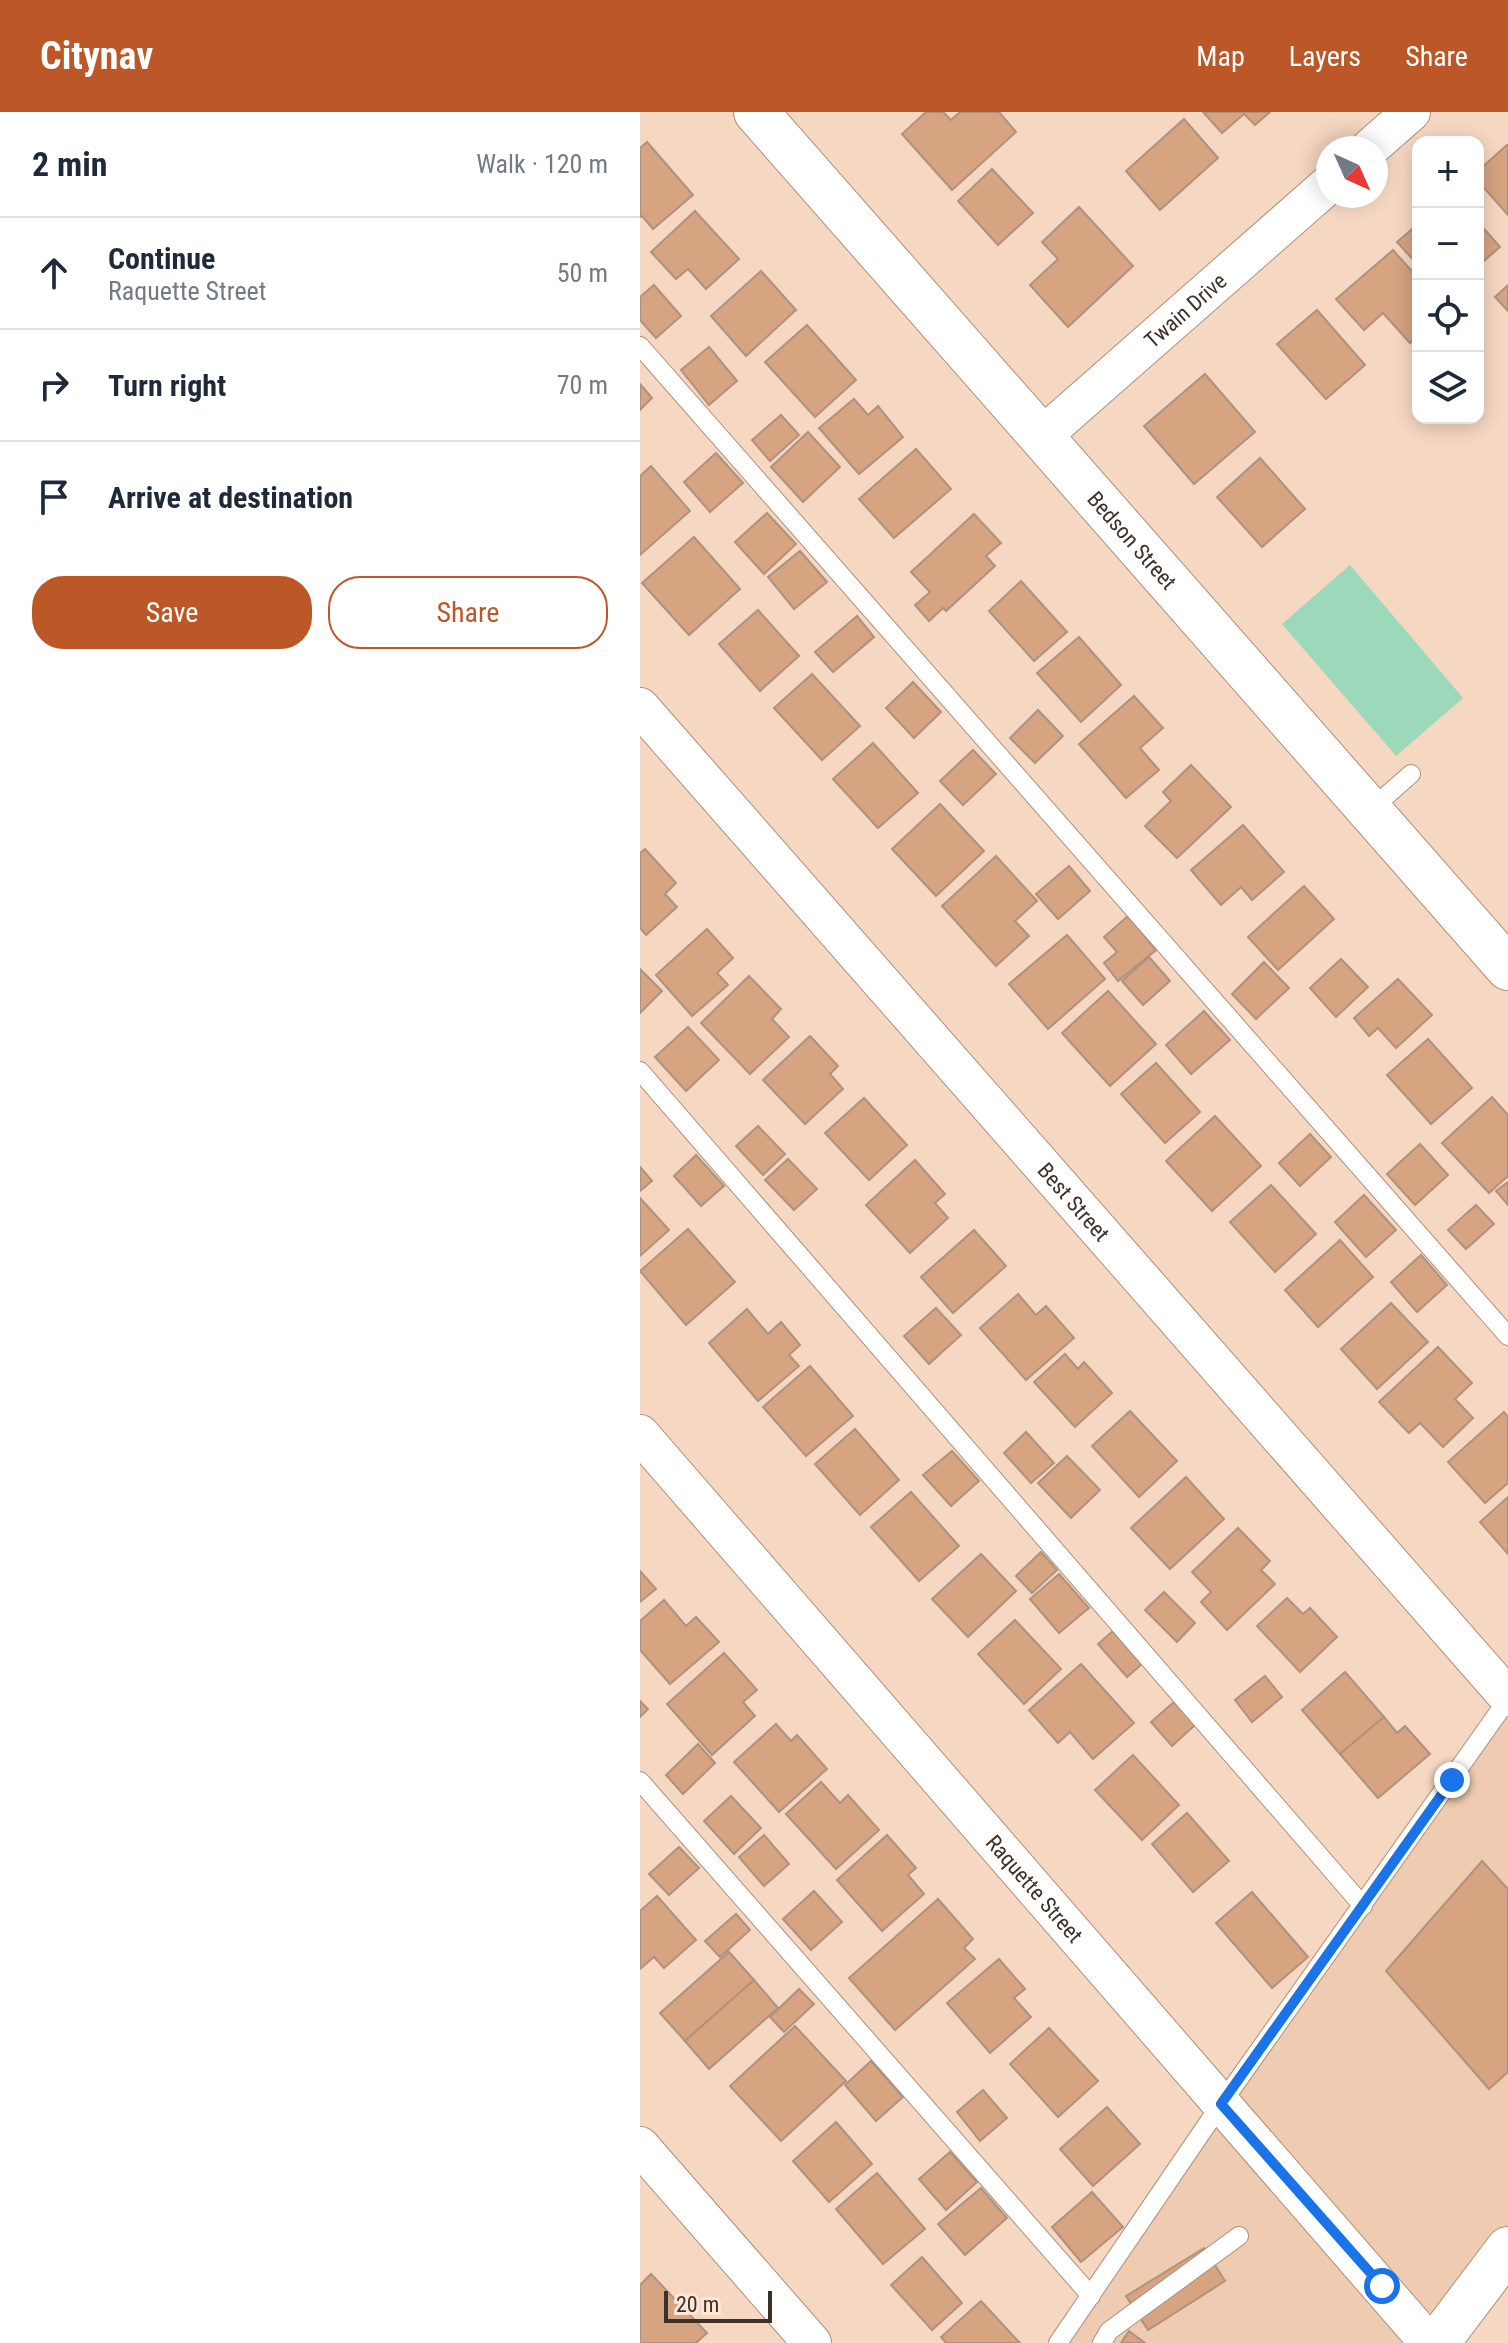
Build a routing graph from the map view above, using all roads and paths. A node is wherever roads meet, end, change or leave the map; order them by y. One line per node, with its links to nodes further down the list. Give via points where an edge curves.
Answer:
1 (756, 112): 6 (main road, Bedson Street)
2 (1411, 112): 3 (street)
3 (1384, 136)
4 (1316, 196): 6 (street, Twain Drive)
5 (640, 346): 12 (lane)
6 (1041, 437): 9 (main road, Bedson Street)
7 (640, 707): 14 (street, Best Street)
8 (1411, 774): 9 (lane)
9 (1370, 810): 10 (main road, Bedson Street)
10 (1508, 968)
11 (640, 1071): 16 (lane)
12 (1508, 1336)
13 (640, 1434): 17 (street, Raquette Street)
14 (1508, 1698): 16 (lane)
15 (640, 1781): 21 (lane)
16 (1363, 1906): 17 (lane)
17 (1221, 2104): 21 (lane); 25 (street, Raquette Street)
18 (640, 2146): 22 (street)
19 (1239, 2236): 24 (lane, via 1109,2331)
20 (1508, 2249): 26 (main road)
21 (1091, 2296): 23 (lane)
22 (812, 2343)
23 (1058, 2343)
24 (1102, 2343)
25 (1429, 2343)
26 (1437, 2343)

